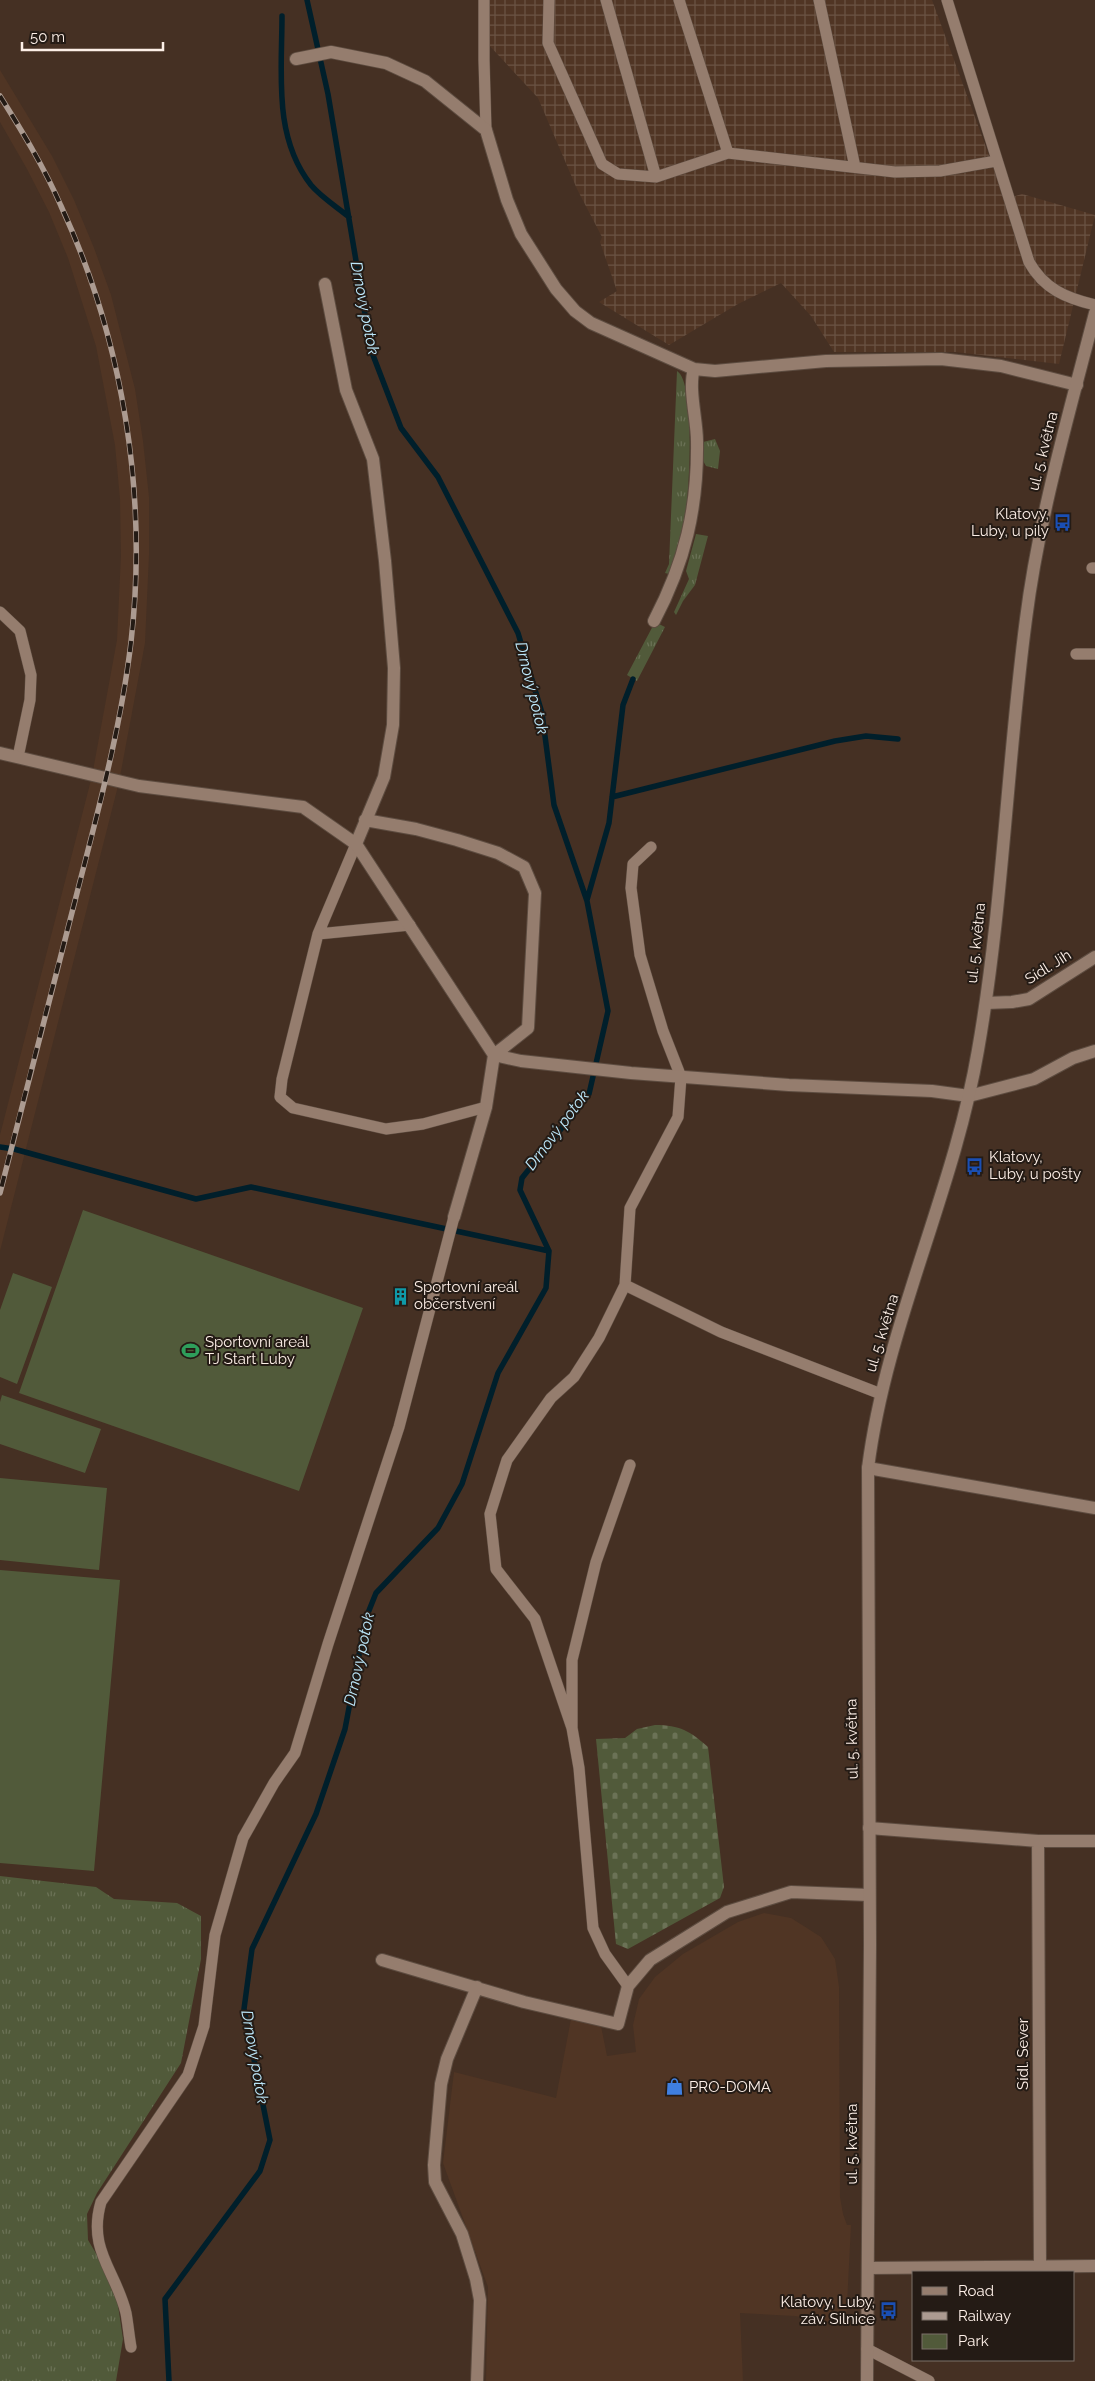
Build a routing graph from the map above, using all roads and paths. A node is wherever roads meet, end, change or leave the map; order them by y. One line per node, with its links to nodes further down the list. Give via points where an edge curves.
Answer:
1 (484, 0): 8 (lane)
2 (549, 0): 12 (lane, via 548,43 602,164 618,174)
3 (606, 0): 12 (lane)
4 (679, 0): 9 (lane)
5 (819, 0): 11 (lane)
6 (947, 0): 10 (lane)
7 (296, 59): 8 (street, via 331,52 386,63 425,81)
8 (486, 130): 17 (street, via 521,234 545,273 575,311 591,323)
9 (728, 153): 11 (lane); 12 (lane)
10 (996, 161): 11 (lane, via 940,171 895,172); 14 (lane, via 1034,271 1058,294)
11 (855, 167)
12 (656, 177)
13 (326, 284): 25 (street, via 346,390 373,459 394,668 393,725 384,777)
14 (1095, 305)
15 (1095, 313): 16 (street, ul. 5. května)
16 (1092, 333): 18 (street, ul. 5. května)
17 (694, 369): 18 (street, via 716,371 826,360 941,359 1001,366); 20 (street, via 697,459 692,514 681,563)
18 (1077, 385): 31 (street, ul. 5. května, via 1046,508 1026,618)
19 (0, 612): 24 (lane, via 20,631 30,675 30,700)
20 (654, 621)
21 (1076, 654): 22 (lane)
22 (1095, 654)
23 (0, 753): 24 (street)
24 (18, 757): 26 (street, via 139,786 303,807)
25 (365, 820): 26 (street); 33 (street, via 448,838 498,853 524,867 535,893 528,1028)
26 (356, 844): 28 (street); 29 (lane)
27 (651, 847): 34 (lane, via 633,864 631,888 647,981)
28 (410, 925): 29 (lane); 33 (street)
29 (318, 934): 36 (lane, via 280,1097 293,1108 386,1129 423,1124)
30 (1095, 957): 31 (street, Sídl. Jih, via 1029,998)
31 (986, 1003): 35 (street, ul. 5. května)
32 (1095, 1051): 35 (street, via 1073,1058 1034,1079)
33 (494, 1054): 34 (street, via 563,1067); 36 (street)
34 (681, 1076): 35 (street, via 932,1090); 38 (lane, via 678,1117 630,1208)
35 (968, 1096): 39 (street, ul. 5. května)
36 (486, 1107): 37 (street)
37 (454, 1216): 54 (lane, via 399,1427 295,1753 243,1838 215,1935 204,2026 188,2075 101,2202 97,2242 126,2312)
38 (625, 1285): 39 (lane, via 721,1332); 43 (lane, via 599,1338 574,1377 551,1398 507,1460 490,1514 496,1568 535,1619)
39 (881, 1394): 41 (street, ul. 5. května)
40 (630, 1465): 43 (lane, via 596,1562 572,1660)
41 (868, 1468): 42 (street); 44 (street, ul. 5. května)
42 (1095, 1508)
43 (572, 1728): 49 (lane, via 579,1768 592,1928 605,1954)
44 (869, 1828): 45 (street); 47 (street, ul. 5. května)
45 (1038, 1841): 46 (street); 52 (street, Sídl. Sever)
46 (1095, 1841)
47 (869, 1895): 49 (street, via 791,1892 727,1912 650,1960); 53 (street, ul. 5. května)
48 (382, 1960): 50 (street)
49 (628, 1986): 50 (street, via 618,2024 524,2002)
50 (477, 1987): 56 (street, via 447,2059 441,2084 434,2165 435,2182 462,2234 476,2279 480,2300)
51 (1095, 2266): 52 (street)
52 (1040, 2267): 53 (street)
53 (868, 2268): 55 (street, ul. 5. května)
54 (130, 2347)
55 (867, 2349): 57 (street, ul. 5. května); 58 (lane)
56 (477, 2381)
57 (867, 2381)
58 (929, 2381)

